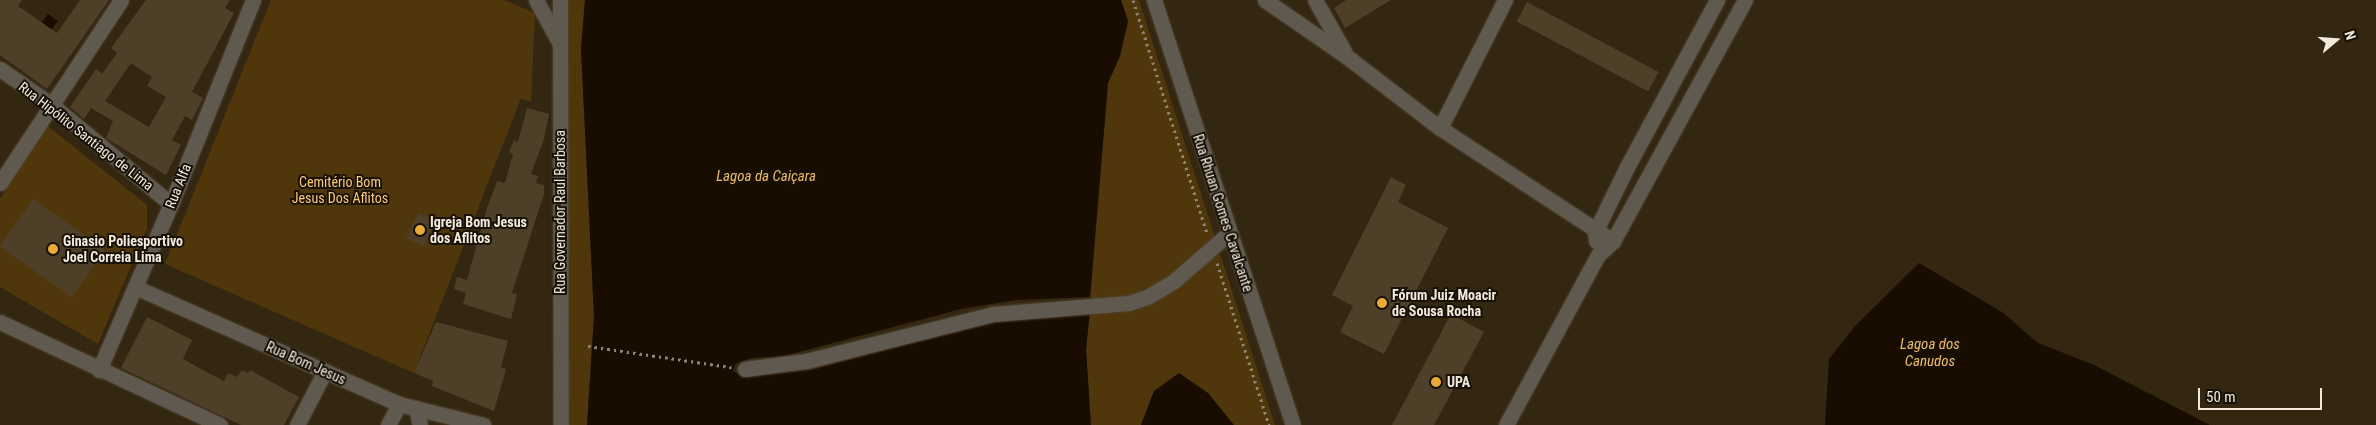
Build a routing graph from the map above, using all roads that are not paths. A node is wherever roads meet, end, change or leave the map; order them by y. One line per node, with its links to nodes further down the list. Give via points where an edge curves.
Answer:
1 (121, 0): 14 (street)
2 (253, 0): 17 (street, Rua Alfa)
3 (536, 0): 11 (street)
4 (560, 0): 11 (street, Rua Governador Raul Barbosa)
5 (1154, 0): 19 (street, Rua Rhuan Gomes Cavalcante)
6 (1265, 0): 12 (street)
7 (1314, 0): 12 (street)
8 (1505, 0): 15 (street)
9 (1717, 0): 18 (street, via 1635,150)
10 (1745, 0): 20 (street)
11 (561, 46): 35 (street, Rua Governador Raul Barbosa)
12 (1346, 56): 15 (street)
13 (0, 69): 14 (street, Rua Hipólito Santiago de Lima)
14 (52, 105): 16 (street); 17 (street, Rua Hipólito Santiago de Lima)
15 (1440, 128): 18 (street)
16 (0, 183)
17 (171, 204): 22 (street, Rua Alfa)
18 (1595, 232): 20 (street); 21 (street)
19 (1230, 233): 24 (street, via 1174,281 1129,303 993,314 806,361); 36 (street, Rua Rhuan Gomes Cavalcante)
20 (1613, 241): 21 (street)
21 (1598, 255): 37 (street)
22 (135, 287): 25 (street, Rua Alfa); 26 (street, Rua Bom Jesus)
23 (0, 322): 25 (street)
24 (745, 369)
25 (99, 370): 29 (street)
26 (326, 371): 27 (street, Rua Bom Jesus); 31 (street)
27 (399, 404): 28 (street, Rua Bom Jesus); 32 (street)
28 (416, 408): 33 (street); 34 (street, Rua Bom Jesus)
29 (191, 420): 30 (street)
30 (220, 425)
31 (297, 425)
32 (388, 425)
33 (420, 425)
34 (482, 425)
35 (561, 425)
36 (1293, 425)
37 (1506, 425)

